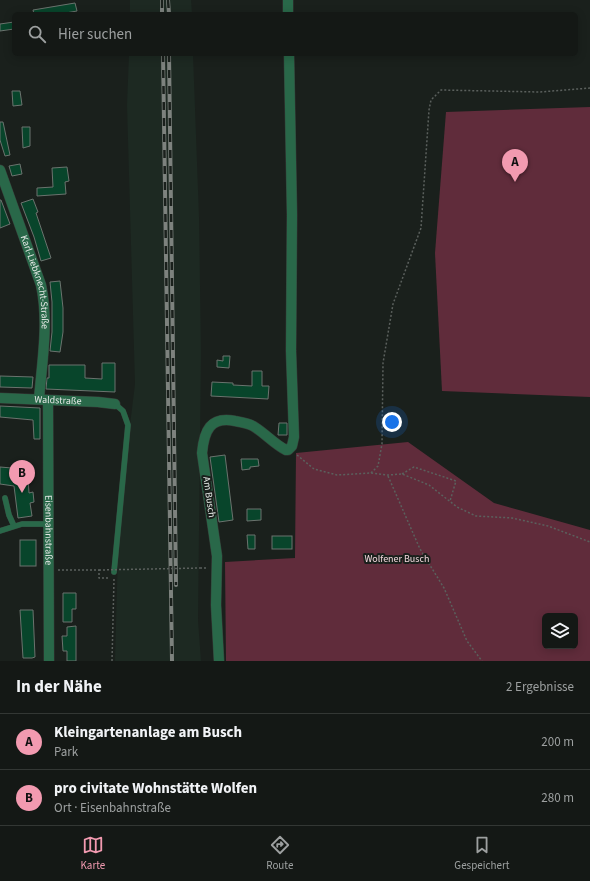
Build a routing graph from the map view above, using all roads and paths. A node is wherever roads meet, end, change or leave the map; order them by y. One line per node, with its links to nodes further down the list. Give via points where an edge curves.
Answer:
1 (288, 0): 2 (street)
2 (288, 12)
3 (289, 56): 9 (street, via 294,437)
4 (590, 88): 10 (path, via 540,92 441,90 431,100 421,228 393,304 383,364 382,444 378,466)
5 (0, 170): 7 (street, Karl-Liebknecht-Straße, via 42,285 45,319)
6 (0, 398): 7 (street, Waldstraße)
7 (44, 399): 8 (street, Waldstraße); 15 (street, Eisenbahnstraße)
8 (115, 404): 22 (lane, via 124,411 128,425)
9 (290, 448): 10 (path, via 314,469 338,475); 25 (street, Am Busch, via 284,449 252,425 232,420 216,421 206,432 202,453 217,556)
10 (371, 473): 12 (path)
11 (402, 474): 12 (path); 14 (path, via 429,485); 14 (path, via 414,466 456,481)
12 (388, 475): 26 (path, via 420,549 444,588 467,641)
13 (5, 498): 16 (lane)
14 (450, 501): 18 (path, via 476,516 512,518 548,526)
15 (48, 524): 16 (lane); 20 (street, Eisenbahnstraße)
16 (14, 526): 17 (lane)
17 (0, 531)
18 (590, 542)
19 (200, 568): 21 (path, bridge)
20 (48, 570): 21 (path); 23 (street, Eisenbahnstraße)
21 (99, 570): 24 (path, via 99,578 114,578)
22 (114, 572)
23 (49, 661)
24 (112, 661)
25 (219, 661)
26 (482, 661)

